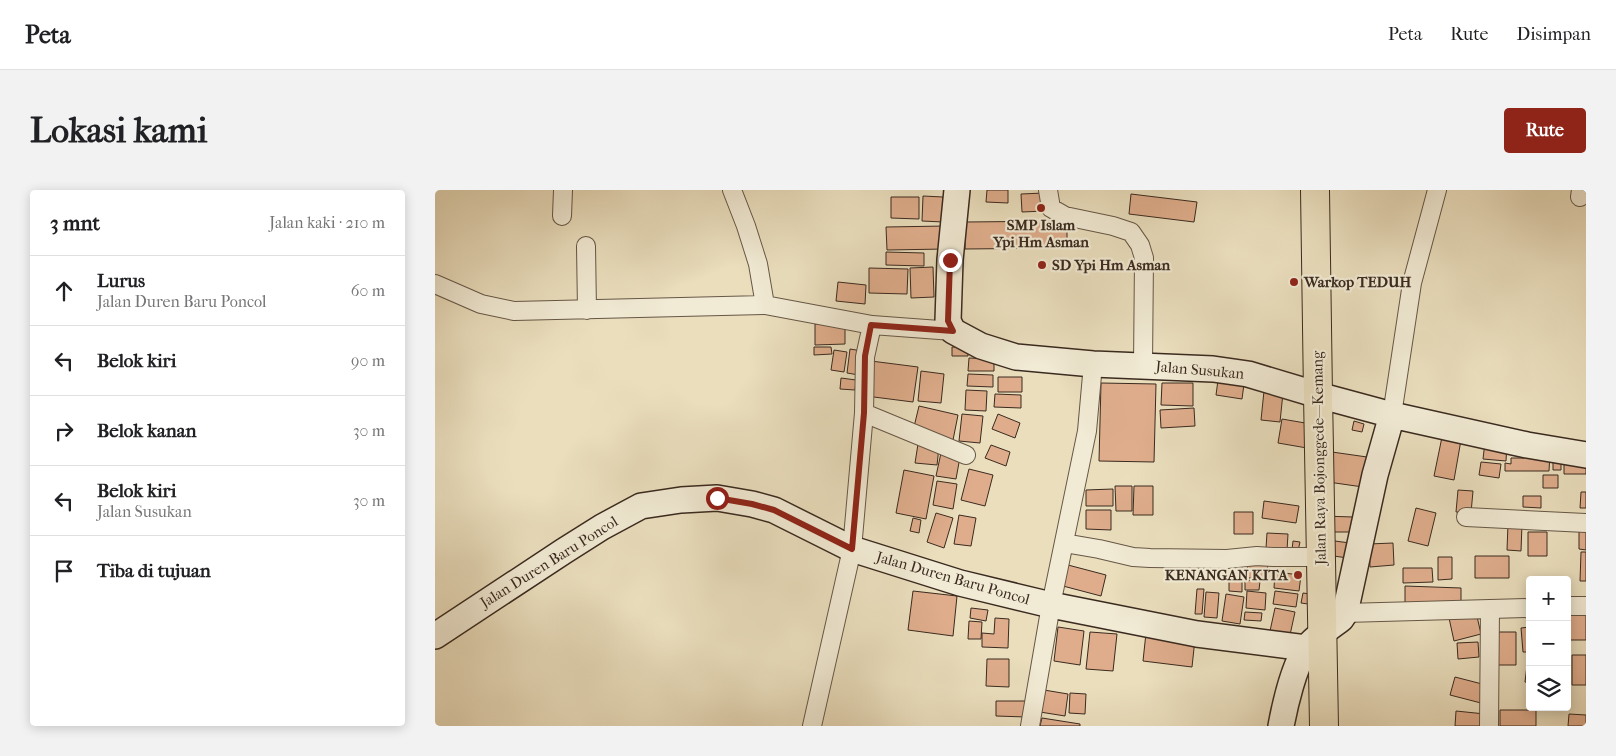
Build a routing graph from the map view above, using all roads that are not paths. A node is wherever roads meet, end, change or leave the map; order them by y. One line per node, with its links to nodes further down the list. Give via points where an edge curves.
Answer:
1 (563, 190): 7 (street)
2 (732, 190): 10 (street, via 758,264)
3 (957, 190): 13 (street, via 948,309 948,321)
4 (1048, 190): 15 (street, via 1051,208 1065,216 1131,232 1140,245 1144,258)
5 (1315, 190): 16 (highway, Jalan Raya Bojonggede—Kemang)
6 (1437, 190): 18 (street, via 1413,283)
7 (562, 216)
8 (586, 246): 11 (street)
9 (435, 284): 11 (street, via 481,304 514,311)
10 (765, 305): 11 (street); 12 (street)
11 (587, 310)
12 (871, 325): 13 (street); 17 (street, via 865,356)
13 (953, 331): 14 (street, Jalan Susukan, via 981,346 1016,357)
14 (1093, 364): 15 (street, Jalan Susukan); 23 (street, via 1087,431)
15 (1143, 365): 16 (street, Jalan Susukan, via 1213,368 1247,374)
16 (1317, 395): 18 (street, Jalan Susukan); 25 (highway, Jalan Raya Bojonggede—Kemang)
17 (864, 413): 19 (street); 24 (street)
18 (1392, 415): 20 (street, Jalan Susukan); 31 (street, via 1375,475)
19 (965, 455)
20 (1586, 455)
21 (1466, 517): 22 (street)
22 (1586, 523)
23 (1064, 542): 25 (street, via 1150,558); 26 (street)
24 (852, 549): 26 (street, Jalan Duren Baru Poncol, via 960,583); 32 (street, Jalan Duren Baru Poncol, via 774,510 752,504 717,498 641,506 587,536); 34 (street)
25 (1321, 557): 33 (highway, Jalan Raya Bojonggede—Kemang)
26 (1051, 605): 33 (street, Jalan Duren Baru Poncol, via 1197,634); 35 (street)
27 (1571, 606): 28 (street)
28 (1586, 606)
29 (1526, 608): 30 (street)
30 (1490, 609): 31 (street); 38 (street)
31 (1345, 613): 33 (street)
32 (435, 636)
33 (1314, 641): 36 (street, via 1298,668); 37 (highway, Jalan Raya Bojonggede—Kemang)
34 (812, 726)
35 (1031, 726)
36 (1281, 726)
37 (1325, 726)
38 (1489, 726)

